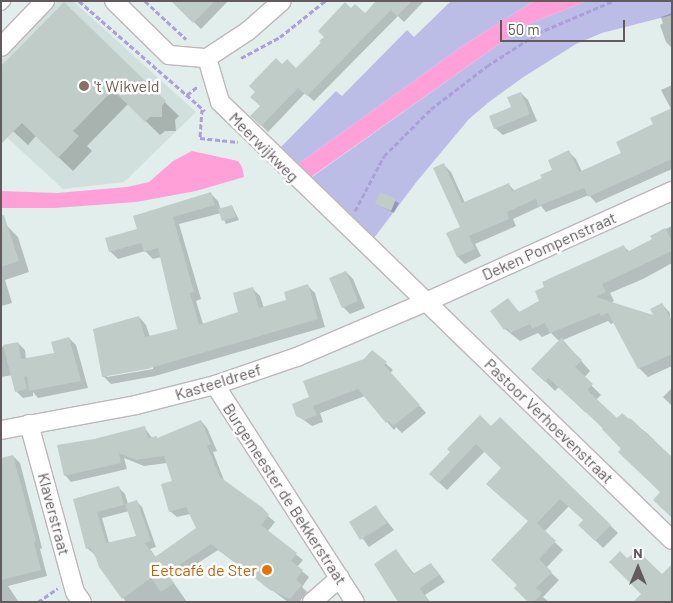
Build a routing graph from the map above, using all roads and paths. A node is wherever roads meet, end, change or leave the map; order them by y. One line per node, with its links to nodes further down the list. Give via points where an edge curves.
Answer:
1 (5, 1): 9 (lane)
2 (45, 1): 10 (street)
3 (114, 1): 12 (street, via 169,55)
4 (145, 1): 12 (path)
5 (282, 1): 12 (street)
6 (325, 1): 11 (path, via 280,37)
7 (613, 1): 8 (path)
8 (605, 2): 17 (path, via 538,33 487,66 431,109 384,156)
9 (1, 5)
10 (1, 47)
11 (237, 60)
12 (209, 66): 13 (path); 18 (street, Meerwijkweg, via 220,102)
13 (187, 96)
14 (202, 109): 15 (path, via 200,138)
15 (241, 143)
16 (672, 191): 18 (street, Deken Pompenstraat)
17 (354, 213)
18 (426, 302): 19 (street, Kasteeldreef, via 297,357); 22 (street, Pastoor Verhoevenstraat)
19 (215, 385): 20 (street, Kasteeldreef, via 136,405); 23 (street, Burgemeester de Bekkerstraat)
20 (28, 418): 21 (street, Kasteeldreef); 24 (street, Klaverstraat)
21 (1, 430)
22 (672, 540)
23 (344, 576): 26 (street); 27 (street, Burgemeester de Bekkerstraat)
24 (72, 594): 25 (path)
25 (38, 602)
26 (312, 602)
27 (355, 602)

